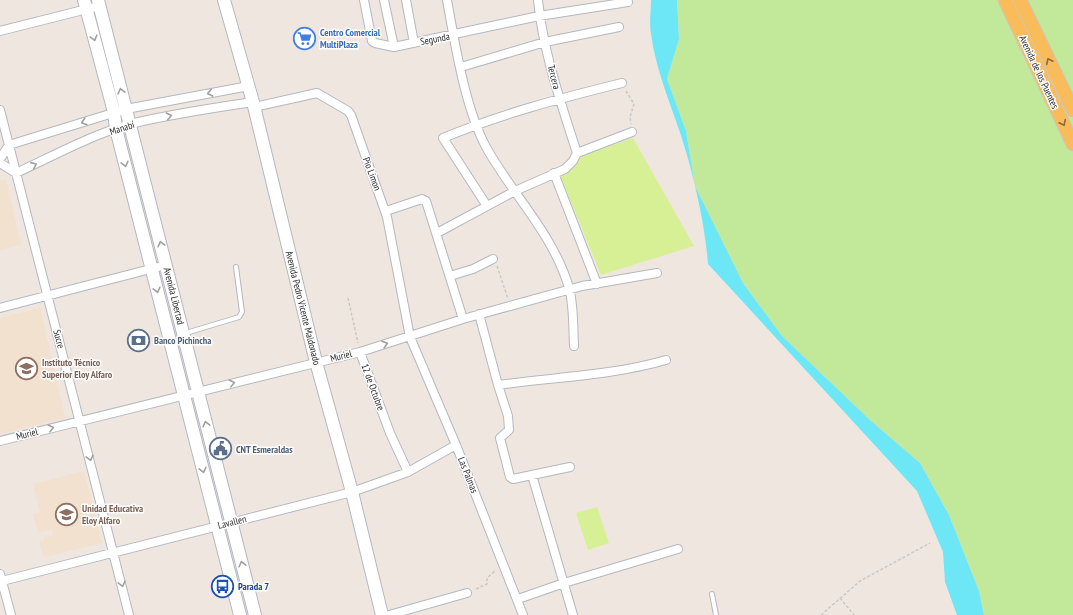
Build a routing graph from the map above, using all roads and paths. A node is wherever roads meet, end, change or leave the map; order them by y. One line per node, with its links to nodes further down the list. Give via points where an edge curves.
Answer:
1 (224, 0): 21 (street, Avenida Pedro Vicente Maldonado)
2 (364, 0): 18 (street, Segunda, via 373,42)
3 (384, 0): 18 (street)
4 (406, 0): 17 (street)
5 (446, 0): 15 (street)
6 (538, 0): 12 (street, Tercera)
7 (1005, 0): 31 (main road, Avenida de los Puentes, one-way to 31)
8 (1020, 0): 25 (main road, Avenida de los Puentes, one-way to 8)
9 (628, 2): 12 (street, Segunda)
10 (99, 3): 11 (street); 26 (street, Avenida Libertad, one-way to 10)
11 (86, 5): 14 (street); 26 (street, Avenida Libertad, one-way to 26)
12 (539, 16): 15 (street, Segunda); 16 (street, Tercera)
13 (619, 27): 16 (street)
14 (0, 31)
15 (454, 35): 17 (street, Segunda); 19 (street)
16 (545, 42): 19 (street); 22 (street, Tercera)
17 (414, 43): 18 (street, Segunda)
18 (394, 47)
19 (461, 67): 28 (street)
20 (622, 83): 22 (street); 30 (path, via 634,104 630,117)
21 (249, 86): 23 (street, Avenida Pedro Vicente Maldonado); 26 (street, Manabí, one-way to 26)
22 (559, 99): 28 (street); 33 (street, Tercera)
23 (254, 104): 27 (street, Manabí, one-way to 23, via 193,111); 40 (street, Pio Limon, via 317,93 348,111); 61 (street, Avenida Pedro Vicente Maldonado)
24 (0, 110): 32 (street, Sucre)
25 (1073, 110)
26 (120, 111): 27 (street, Avenida Libertad); 29 (street, Avenida Libertad); 32 (street, Manabí, one-way to 32)
27 (130, 124): 29 (street, Manabí); 43 (street, Avenida Libertad, one-way to 27)
28 (475, 124): 38 (street, via 486,147); 39 (street, via 443,138)
29 (116, 129): 36 (street, Manabí, one-way to 29); 45 (street, Avenida Libertad, one-way to 45)
30 (632, 132): 33 (street)
31 (1073, 144)
32 (9, 145): 34 (street); 36 (street, Sucre)
33 (576, 153): 37 (street, via 570,165)
34 (0, 159)
35 (0, 163): 36 (street)
36 (16, 173): 50 (street, Sucre)
37 (554, 173): 38 (street); 48 (street)
38 (515, 190): 39 (street); 49 (street, via 554,250)
39 (487, 206): 41 (street)
40 (386, 211): 41 (street, via 424,200); 57 (street, Pio Limon)
41 (437, 233): 47 (street)
42 (493, 259): 47 (street, via 473,270); 52 (path)
43 (166, 265): 45 (street); 56 (street, Avenida Libertad)
44 (236, 267): 56 (lane, via 242,312 239,317)
45 (152, 269): 50 (street); 64 (street, Avenida Libertad, one-way to 64)
46 (657, 273): 48 (street, Muriel)
47 (450, 276): 55 (street)
48 (597, 284): 49 (street, Muriel)
49 (570, 290): 52 (street, Muriel); 58 (street)
50 (48, 297): 53 (street); 65 (street, Sucre)
51 (348, 298): 59 (path, 12 de Octubre)
52 (510, 306): 54 (street, Muriel)
53 (0, 308)
54 (479, 314): 55 (street, Muriel); 62 (street)
55 (463, 319): 57 (street, Muriel)
56 (183, 334): 63 (street, Avenida Libertad)
57 (410, 337): 59 (street, Muriel, one-way to 57); 67 (street, Las Palmas)
58 (574, 346)
59 (360, 352): 61 (street, Muriel); 69 (street, 12 de Octubre, via 387,426)
60 (666, 360): 62 (street, via 607,374)
61 (316, 362): 63 (street, Muriel, one-way to 61); 71 (street, Avenida Pedro Vicente Maldonado)
62 (498, 385): 70 (street, via 508,416 508,432 500,438 509,476 513,479)
63 (198, 391): 64 (street, Muriel); 72 (street, Avenida Libertad, one-way to 63)
64 (184, 395): 65 (street, Muriel); 73 (street, Avenida Libertad, one-way to 73)
65 (80, 421): 66 (street, Muriel, one-way to 65); 76 (street, Sucre, one-way to 76)
66 (0, 441)
67 (456, 445): 69 (street, Lavallen); 77 (street, Las Palmas)
68 (570, 467): 70 (street)
69 (408, 472): 71 (street, Lavallen)
70 (532, 475): 79 (street)
71 (352, 492): 72 (street, Lavallen); 88 (street, Avenida Pedro Vicente Maldonado)
72 (232, 522): 73 (street, Lavallen); 87 (street, Avenida Libertad, one-way to 72)
73 (218, 526): 76 (street, Lavallen); 86 (street, Avenida Libertad)
74 (930, 544): 82 (path, via 860,581)
75 (678, 549): 79 (street)
76 (114, 553): 78 (street, Lavallen); 85 (street, Sucre, one-way to 85)
77 (504, 564): 80 (path, via 487,578 487,584); 83 (street, Las Palmas)
78 (1, 577): 84 (street)
79 (564, 583): 83 (street); 91 (street)
80 (467, 593): 89 (street)
81 (712, 594): 92 (lane)
82 (840, 598): 93 (path); 94 (path)
83 (518, 599): 90 (street, Las Palmas)
84 (11, 615)
85 (129, 615)
86 (240, 615)
87 (256, 615)
88 (382, 615)
89 (389, 615)
90 (523, 615)
91 (573, 615)
92 (716, 615)
93 (821, 615)
94 (854, 615)

